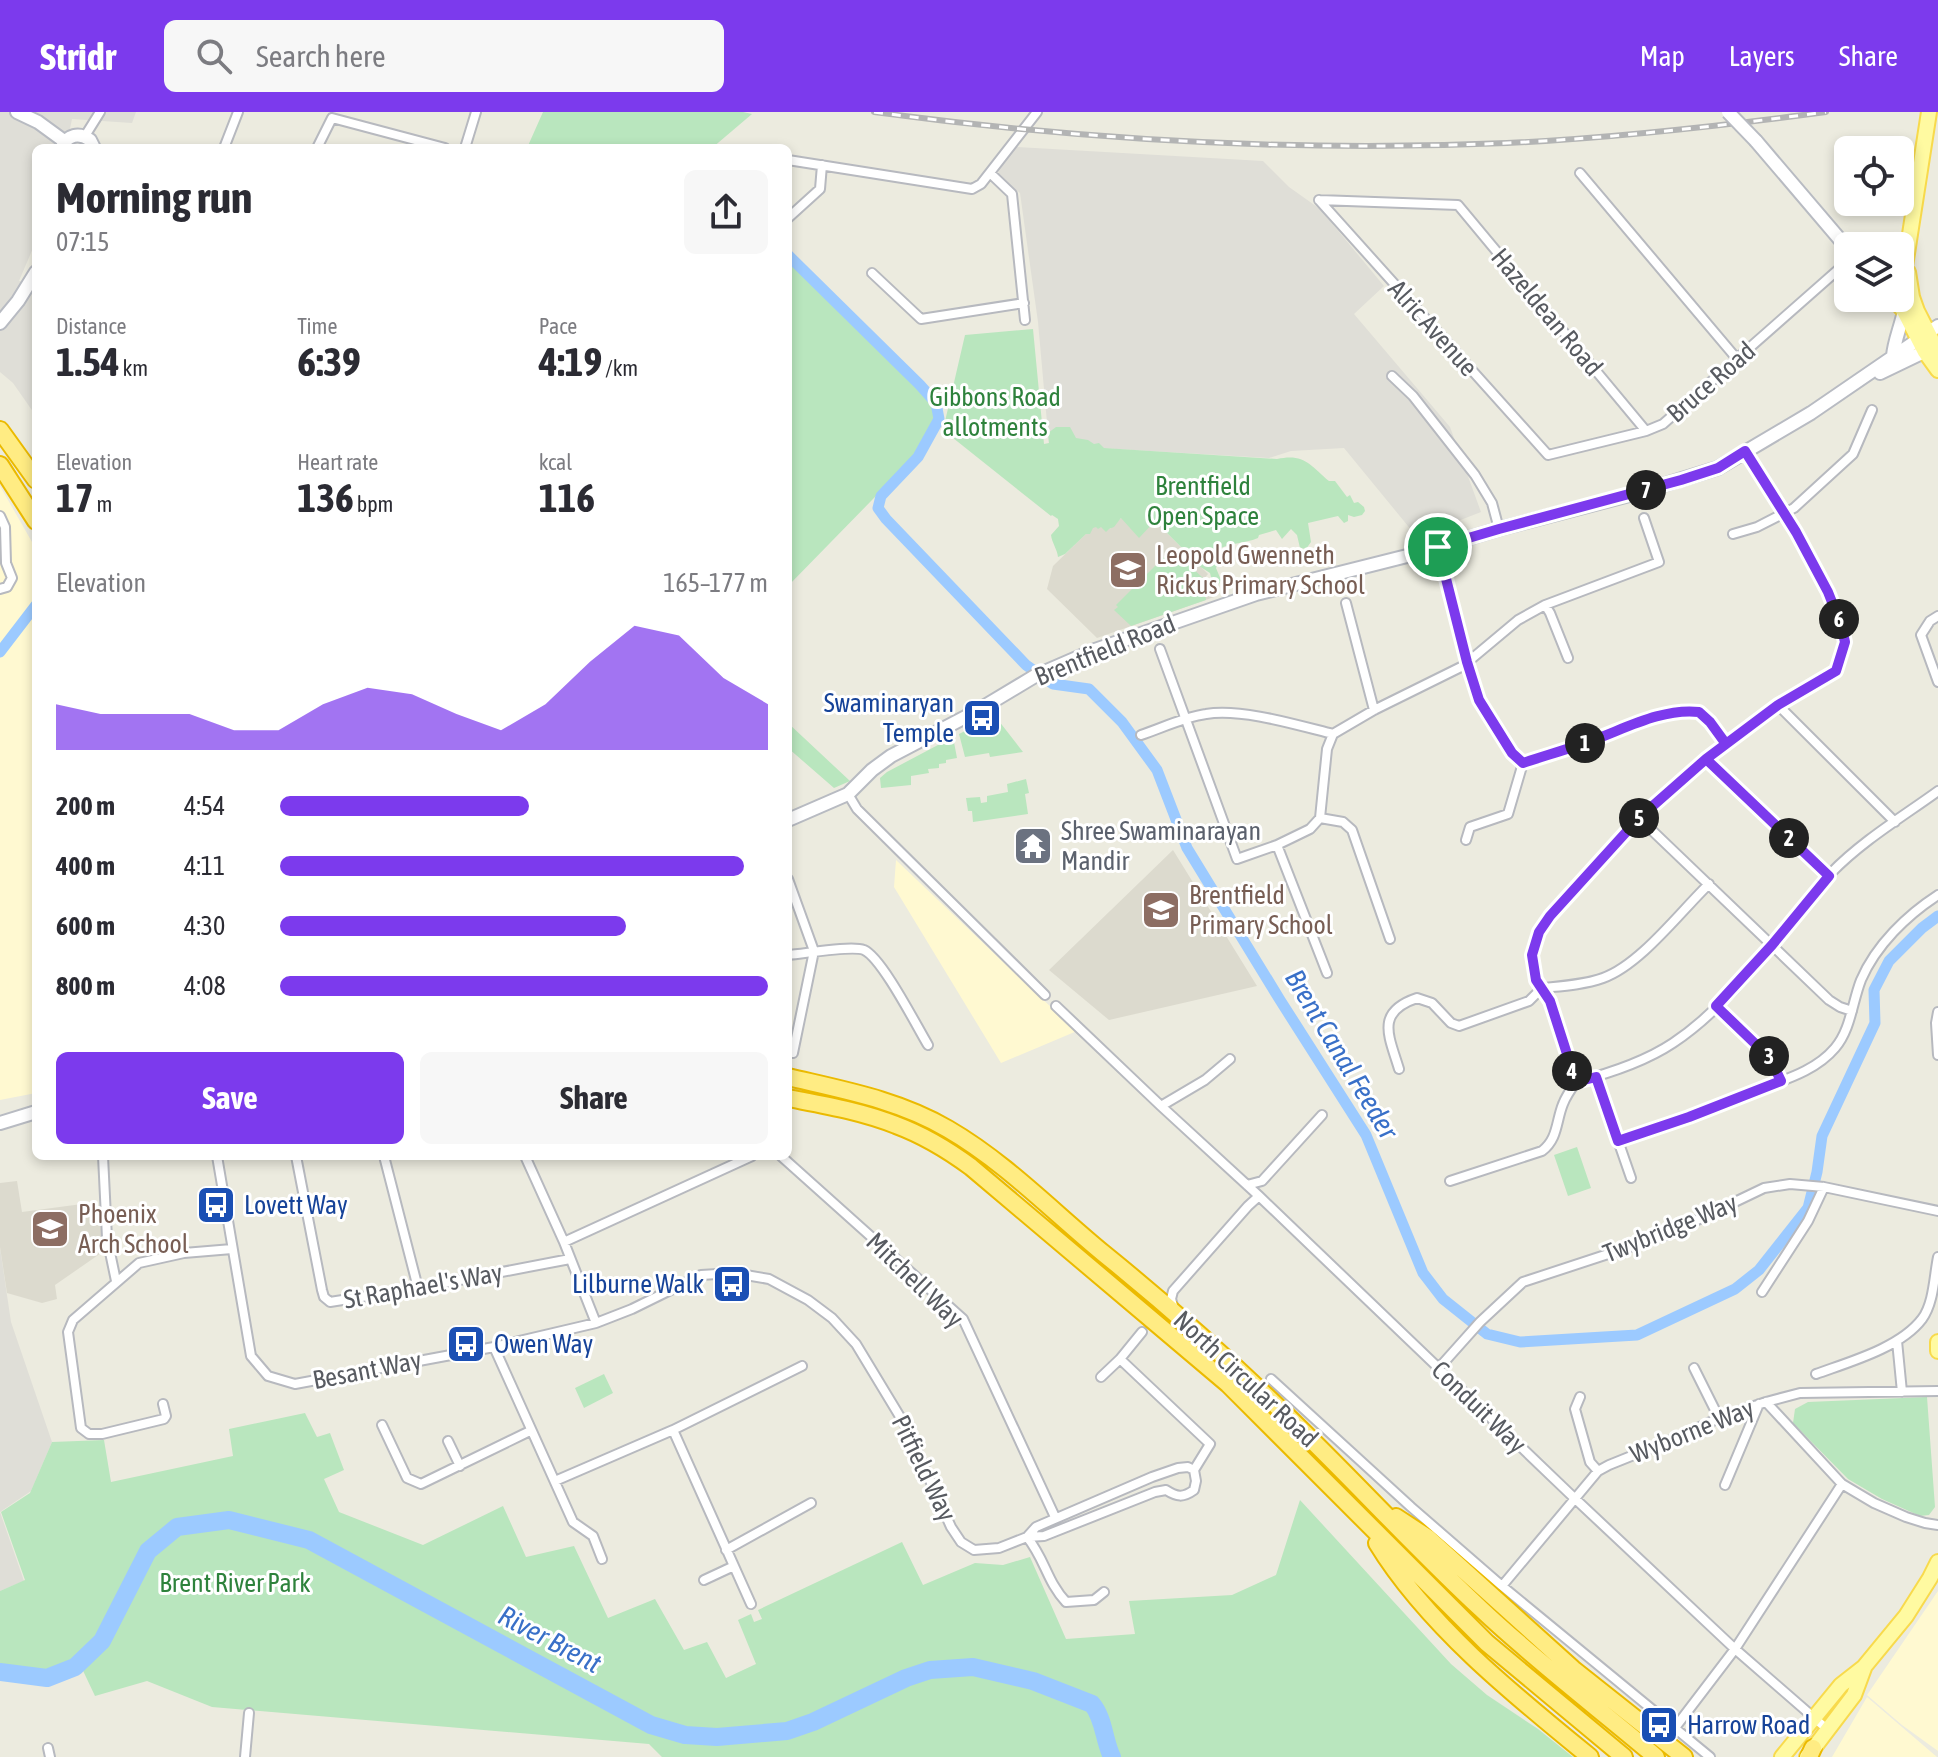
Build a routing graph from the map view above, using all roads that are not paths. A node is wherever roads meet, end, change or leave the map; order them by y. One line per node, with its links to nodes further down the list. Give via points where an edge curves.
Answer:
1 (17, 112): 11 (street, via 38,122)
2 (100, 112): 9 (street)
3 (238, 112): 14 (street)
4 (476, 112): 16 (street)
5 (1037, 112): 19 (street)
6 (1728, 112): 24 (street, bridge)
7 (333, 115): 10 (street); 15 (street)
8 (1930, 124): 23 (main road)
9 (85, 136): 12 (street, via 72,136); 13 (street)
10 (407, 143)
11 (62, 144)
12 (64, 144)
13 (92, 144)
14 (226, 144)
15 (319, 144)
16 (466, 144)
17 (792, 161): 18 (street)
18 (822, 165): 19 (street, via 972,189); 22 (street, via 820,189)
19 (990, 173): 29 (street, via 1012,194)
20 (1580, 173): 36 (street)
21 (1319, 200): 42 (street, Hazeldean Road, via 1458,205); 44 (street, Alric Avenue)
22 (792, 214)
23 (1911, 232)
24 (1834, 233)
25 (872, 273): 29 (street, via 921,319)
26 (1834, 273): 36 (street, Bruce Road)
27 (32, 278): 33 (street)
28 (1914, 302): 34 (main road)
29 (1024, 303): 32 (street)
30 (1899, 312): 35 (street)
31 (1905, 312): 34 (main road)
32 (1025, 320)
33 (0, 323)
34 (1932, 342): 35 (street, Brentfield Road); 37 (main road); 39 (street, Brentfield Road)
35 (1893, 356): 39 (street, Brentfield Road)
36 (1737, 359): 42 (street, Bruce Road, via 1663,424)
37 (1938, 370)
38 (1392, 376): 51 (street, via 1475,475 1492,503)
39 (1848, 387): 43 (street, Brentfield Road)
40 (1872, 410): 47 (street, via 1853,454)
41 (0, 430): 46 (highway)
42 (1646, 431): 44 (street, Bruce Road)
43 (1745, 451): 47 (street); 51 (street, Brentfield Road, via 1718,468 1681,480)
44 (1548, 455)
45 (0, 465): 48 (highway)
46 (32, 474)
47 (1783, 514): 52 (street); 63 (street, via 1828,592 1845,642 1836,671)
48 (32, 515)
49 (0, 516): 54 (street, via 5,527)
50 (1644, 518): 57 (street, via 1659,562)
51 (1499, 529): 53 (street, Brentfield Road)
52 (1733, 534)
53 (1438, 547): 61 (street); 72 (street, Brentfield Road, via 1243,598 1095,650 1039,674 886,759)
54 (4, 567): 55 (street, via 11,582)
55 (0, 589)
56 (1346, 603): 64 (street)
57 (1545, 605): 60 (street); 61 (street)
58 (1938, 616): 62 (street, via 1921,635)
59 (1160, 649): 65 (street)
60 (1568, 658)
61 (1467, 662): 64 (street); 70 (street, via 1479,700)
62 (1938, 682)
63 (1778, 705): 68 (street); 76 (street)
64 (1374, 710): 66 (street)
65 (1185, 720): 66 (street, via 1227,711); 67 (street); 78 (street, via 1237,859)
66 (1333, 734): 74 (street)
67 (1141, 735)
68 (1726, 744): 69 (street); 70 (street, via 1699,712 1686,711)
69 (1706, 759): 75 (street); 79 (street)
70 (1523, 763): 77 (street, via 1508,814 1470,827)
71 (1938, 791): 76 (street)
72 (848, 794): 73 (street, Brentfield Road); 89 (street, via 857,809)
73 (792, 818)
74 (1320, 818): 78 (street); 83 (street, via 1343,822 1352,830)
75 (1639, 818): 80 (street); 88 (street, via 1539,932 1532,955)
76 (1895, 822): 79 (street)
77 (1466, 840)
78 (1277, 845): 87 (street)
79 (1829, 876): 84 (street)
80 (1709, 884): 84 (street); 88 (street, via 1637,958 1606,977)
81 (792, 890): 85 (street)
82 (1938, 895): 92 (street, via 1884,942 1861,981)
83 (1390, 939)
84 (1772, 945): 91 (street); 92 (street, via 1829,1000)
85 (814, 951): 86 (street); 94 (street, via 863,949 877,960); 95 (street)
86 (792, 954)
87 (1327, 973)
88 (1542, 988): 98 (street, via 1529,1001 1459,1026 1432,1003 1417,998 1400,1005 1388,1021 1387,1033); 102 (street)
89 (1045, 995)
90 (1056, 1006): 104 (street, Conduit Way)
91 (1716, 1006): 99 (street, via 1675,1042); 101 (street, via 1770,1058)
92 (1852, 1011): 101 (street, via 1836,1047 1822,1061)
93 (1938, 1012): 96 (street)
94 (928, 1045)
95 (793, 1053)
96 (1938, 1055)
97 (1230, 1059): 104 (street)
98 (1399, 1069)
99 (1596, 1077): 102 (street); 108 (street)
100 (792, 1078): 129 (highway, North Circular Road, via 892,1103 948,1128 1005,1169)
101 (1781, 1081): 108 (street)
102 (1576, 1082): 117 (street, via 1563,1103 1554,1137 1542,1151)
103 (792, 1099): 163 (highway, North Circular Road, via 897,1125 971,1167 1228,1384)
104 (1161, 1106): 118 (street, Conduit Way)
105 (32, 1113): 107 (street)
106 (1322, 1115): 118 (street, via 1262,1181)
107 (0, 1123)
108 (1618, 1141): 116 (street)
109 (103, 1160): 126 (street, via 107,1238)
110 (218, 1160): 123 (street, Besant Way)
111 (297, 1160): 127 (street, St Raphael's Way, via 324,1297 337,1302)
112 (385, 1160): 127 (street)
113 (527, 1160): 122 (street)
114 (743, 1160): 122 (street)
115 (785, 1160): 162 (street, Mitchell Way, via 963,1319)
116 (1631, 1178)
117 (1450, 1181)
118 (1247, 1185): 120 (street, Conduit Way)
119 (1822, 1187): 121 (street, Twybridge Way); 128 (street, via 1808,1221); 139 (street, Twybridge Way, via 1764,1188 1666,1235 1523,1282)
120 (1259, 1196): 129 (street, via 1173,1291); 139 (street, Conduit Way)
121 (1938, 1211)
122 (564, 1242): 125 (street)
123 (232, 1249): 126 (street, via 139,1263); 134 (street, Besant Way, via 251,1356 268,1376 295,1384)
124 (1938, 1257): 132 (street, via 1923,1318)
125 (570, 1259): 127 (street, St Raphael's Way); 130 (street)
126 (116, 1281): 147 (street, via 73,1320 68,1332 81,1428 102,1434 166,1418)
127 (418, 1288)
128 (1762, 1292)
129 (1176, 1313): 161 (highway, North Circular Road)
130 (596, 1323): 134 (street, Besant Way); 165 (street, Pitfield Way, via 701,1275 769,1279 808,1300 856,1344 905,1425 961,1542 974,1550 999,1548)
131 (1142, 1332): 136 (street)
132 (1897, 1341): 140 (street); 144 (street)
133 (1938, 1342): 135 (main road)
134 (494, 1347): 151 (street)
135 (1938, 1351)
136 (1120, 1359): 141 (street); 154 (street, via 1210,1444)
137 (802, 1366): 150 (street)
138 (1694, 1368): 148 (street)
139 (1438, 1369): 159 (street, Conduit Way)
140 (1816, 1374)
141 (1101, 1377)
142 (1271, 1379): 171 (street)
143 (1938, 1391): 144 (street, Wyborne Way)
144 (1902, 1392): 146 (street, Wyborne Way, via 1800,1393)
145 (1580, 1397): 155 (street, via 1575,1409 1590,1462)
146 (1763, 1403): 148 (street, Wyborne Way); 157 (street); 158 (street)
147 (163, 1404)
148 (1719, 1418): 155 (street, Wyborne Way)
149 (382, 1425): 153 (street, via 407,1478 421,1484)
150 (673, 1430): 156 (street); 166 (street)
151 (530, 1431): 153 (street); 156 (street)
152 (448, 1441): 153 (street)
153 (460, 1466)
154 (1194, 1470): 162 (street, Pitfield Way, via 1178,1468); 165 (street, via 1194,1490 1187,1495 1155,1492 1044,1536)
155 (1598, 1471): 159 (street, Wyborne Way)
156 (555, 1481): 167 (street, via 573,1522 593,1536)
157 (1842, 1484): 164 (street, via 1906,1517); 174 (street)
158 (1725, 1485)
159 (1575, 1499): 171 (street, Wyborne Way); 174 (street, Conduit Way)
160 (811, 1503): 166 (street)
161 (1375, 1503): 184 (highway, North Circular Road, via 1501,1628); 185 (highway, via 1428,1538 1573,1669)
162 (1055, 1517): 165 (street, Pitfield Way)
163 (1361, 1518): 182 (highway, via 1394,1571 1426,1608); 183 (highway, North Circular Road, via 1487,1643)
164 (1938, 1525)
165 (1027, 1537): 172 (street, via 1054,1590 1066,1602 1094,1600)
166 (726, 1550): 169 (street)
167 (602, 1559)
168 (1938, 1562): 175 (main road, via 1906,1616)
169 (734, 1566): 170 (street); 173 (street)
170 (704, 1580)
171 (1502, 1586): 178 (street)
172 (1104, 1592)
173 (751, 1604)
174 (1735, 1649): 177 (street, Conduit Way); 178 (street)
175 (1864, 1667): 177 (main road); 179 (main road, via 1854,1695)
176 (249, 1713): 181 (street)
177 (1813, 1718): 179 (street, Conduit Way); 187 (main road)
178 (1674, 1729): 186 (street)
179 (1827, 1729): 180 (main road)
180 (1810, 1754)
181 (245, 1757)
182 (1590, 1757)
183 (1624, 1757)
184 (1656, 1757)
185 (1684, 1757)
186 (1710, 1757)
187 (1782, 1757)

